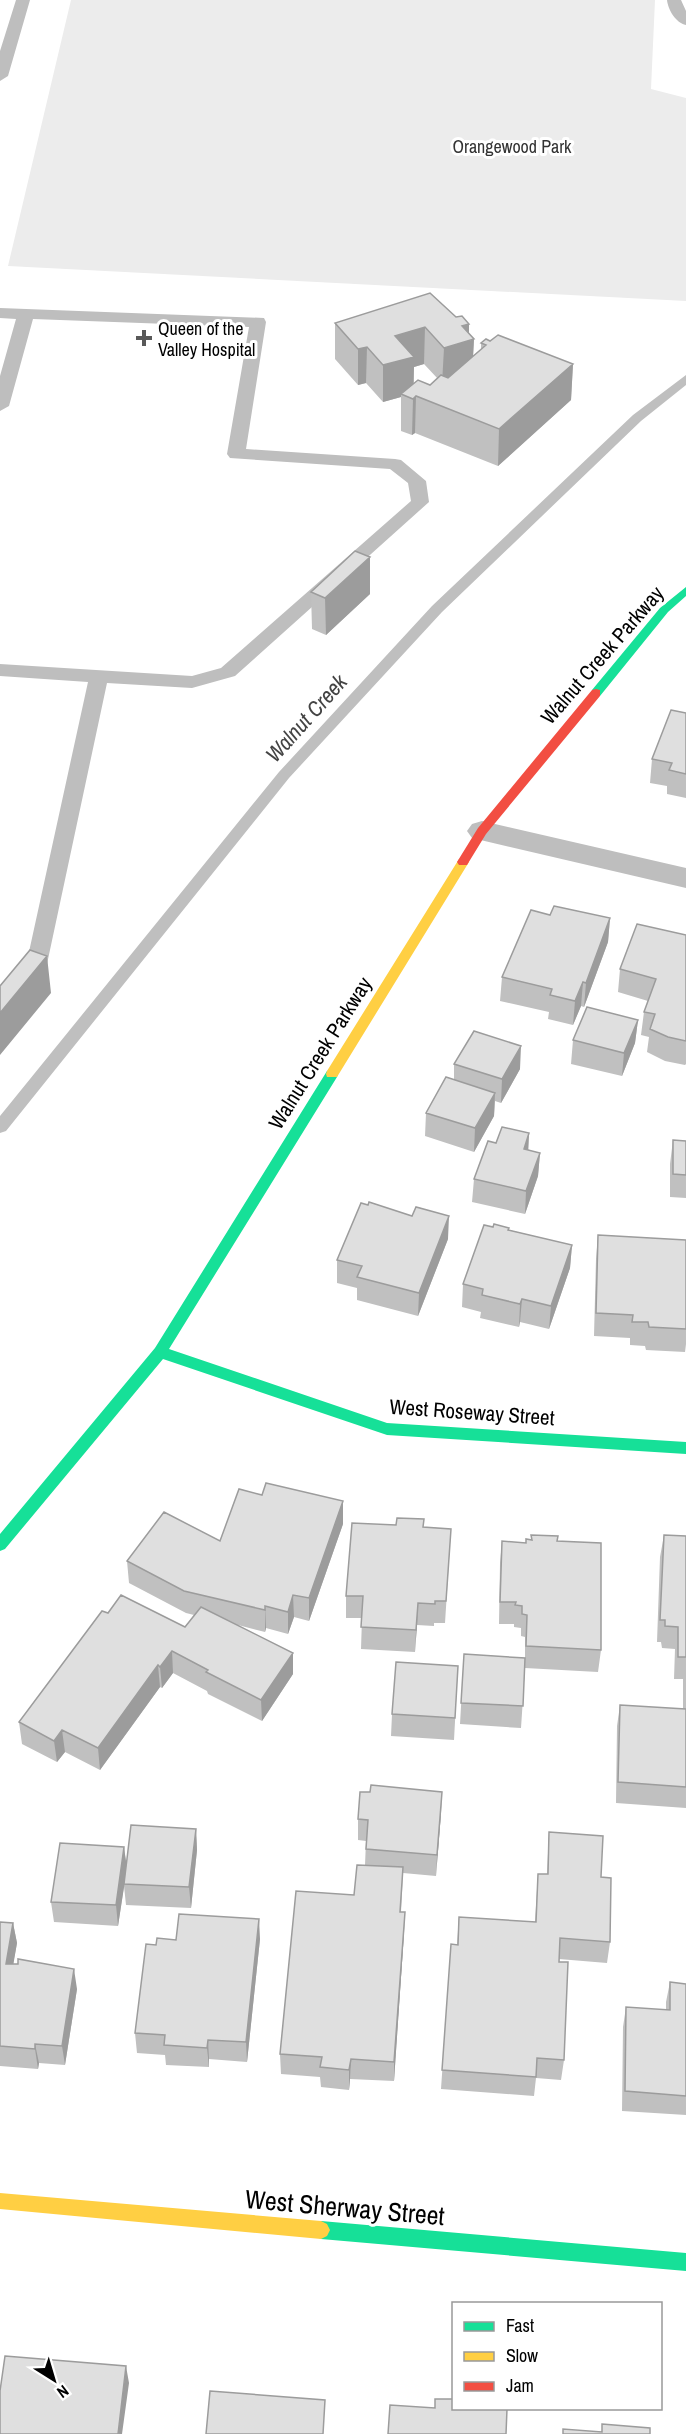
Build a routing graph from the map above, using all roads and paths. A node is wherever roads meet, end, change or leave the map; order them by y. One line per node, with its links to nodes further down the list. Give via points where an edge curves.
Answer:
1 (23, 0): 4 (lane)
2 (674, 0): 3 (lane)
3 (686, 21)
4 (0, 76)
5 (0, 313): 6 (lane)
6 (26, 314): 7 (lane); 10 (lane, via 258,322 236,454 395,464 417,481 420,502 228,672 192,682)
7 (0, 406)
8 (686, 590): 11 (street, Walnut Creek Parkway, via 664,610)
9 (0, 670): 10 (lane)
10 (99, 676): 13 (lane, via 37,964)
11 (482, 831): 12 (street); 14 (street, Walnut Creek Parkway)
12 (686, 878)
13 (0, 1003)
14 (159, 1352): 15 (street, West Roseway Street, via 387,1429); 16 (street, Walnut Creek Parkway)
15 (686, 1448)
16 (0, 1545)
17 (0, 2201): 18 (street, West Sherway Street)
18 (686, 2262)

